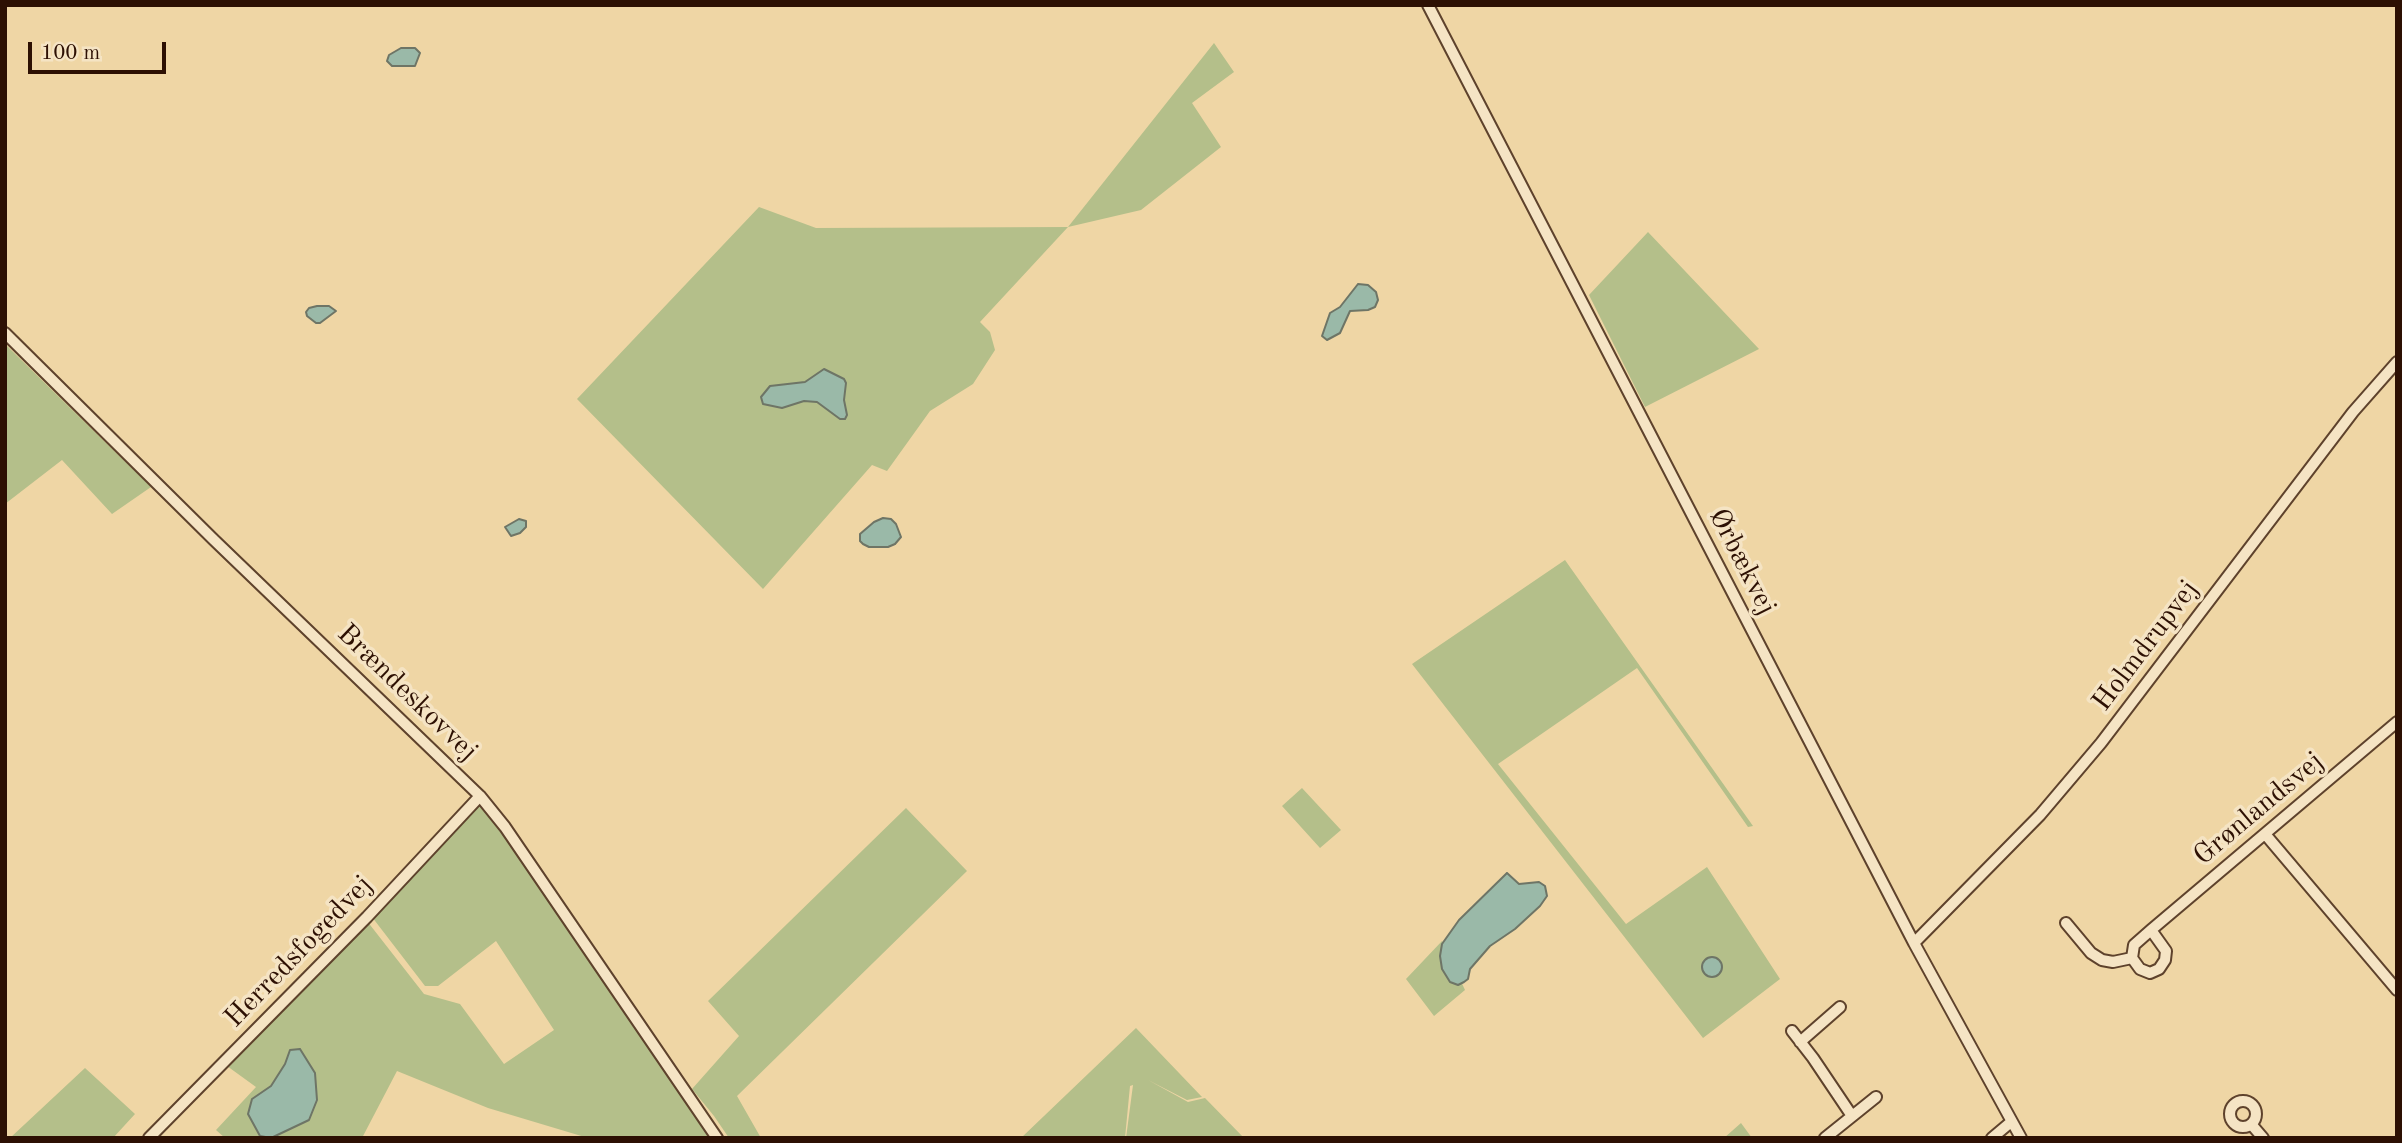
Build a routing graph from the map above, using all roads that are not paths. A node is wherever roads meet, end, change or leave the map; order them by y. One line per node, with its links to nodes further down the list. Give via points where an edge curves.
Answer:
1 (1427, 5): 9 (street, Ørbækvej)
2 (5, 333): 5 (street, Brændeskovvej)
3 (2397, 362): 9 (street, Holmdrupvej, via 2353,412 2101,743 2040,815)
4 (2397, 722): 6 (street, Grønlandsvej)
5 (480, 796): 19 (street, Herredsfogedvej); 20 (street, Brændeskovvej)
6 (2265, 834): 8 (street, Grønlandsvej); 11 (street)
7 (2066, 923): 10 (street, via 2102,960)
8 (2151, 930): 10 (street, Grønlandsvej, via 2134,945); 10 (street, via 2166,951 2159,969 2150,973 2140,969)
9 (1914, 943): 17 (street, Ørbækvej)
10 (2132, 958)
11 (2397, 990)
12 (1840, 1007): 14 (street)
13 (1792, 1031): 14 (street)
14 (1800, 1042): 16 (street)
15 (1875, 1097): 16 (street)
16 (1852, 1116): 21 (street)
17 (2011, 1122): 22 (street); 23 (street, Ørbækvej)
18 (2251, 1124): 24 (street)
19 (149, 1138)
20 (717, 1138)
21 (1825, 1138)
22 (1992, 1138)
23 (2021, 1138)
24 (2263, 1138)

